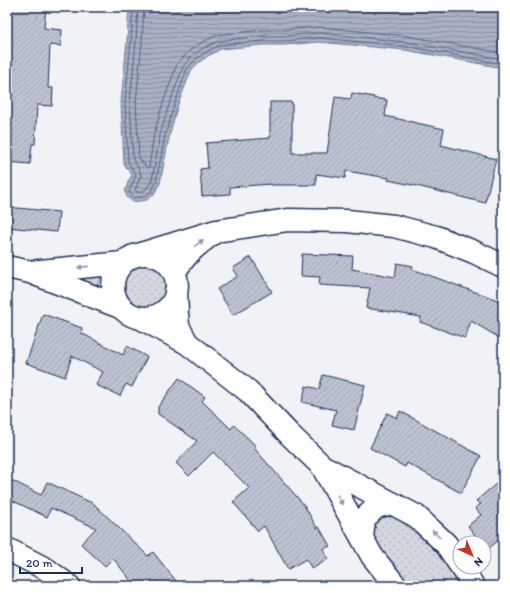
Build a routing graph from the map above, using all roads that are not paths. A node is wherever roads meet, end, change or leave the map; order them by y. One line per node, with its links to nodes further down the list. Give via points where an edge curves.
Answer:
1 (216, 231): 2 (street); 4 (street, via 288,220 347,221 394,226 436,237); 7 (street, one-way to 1, via 181,260)
2 (144, 253): 3 (street, via 136,254); 7 (street, via 154,255 169,265)
3 (122, 263): 6 (street, one-way to 6); 8 (street, via 116,270 112,289)
4 (503, 266)
5 (7, 267): 6 (street)
6 (30, 272): 8 (street)
7 (175, 282): 9 (street, via 173,301 167,309 149,318); 10 (street, via 178,326)
8 (120, 307): 9 (street, via 128,314)
9 (139, 317): 10 (street)
10 (187, 343): 11 (street, via 248,391)
11 (322, 466): 12 (street); 13 (street, one-way to 13)
12 (392, 503): 13 (street, via 376,507 364,519); 15 (street, one-way to 12, via 416,516)
13 (362, 538): 18 (street, via 372,556)
14 (7, 549): 17 (street, via 46,569)
15 (452, 553)
16 (466, 575): 19 (street)
17 (69, 586)
18 (396, 586)
19 (473, 586)

